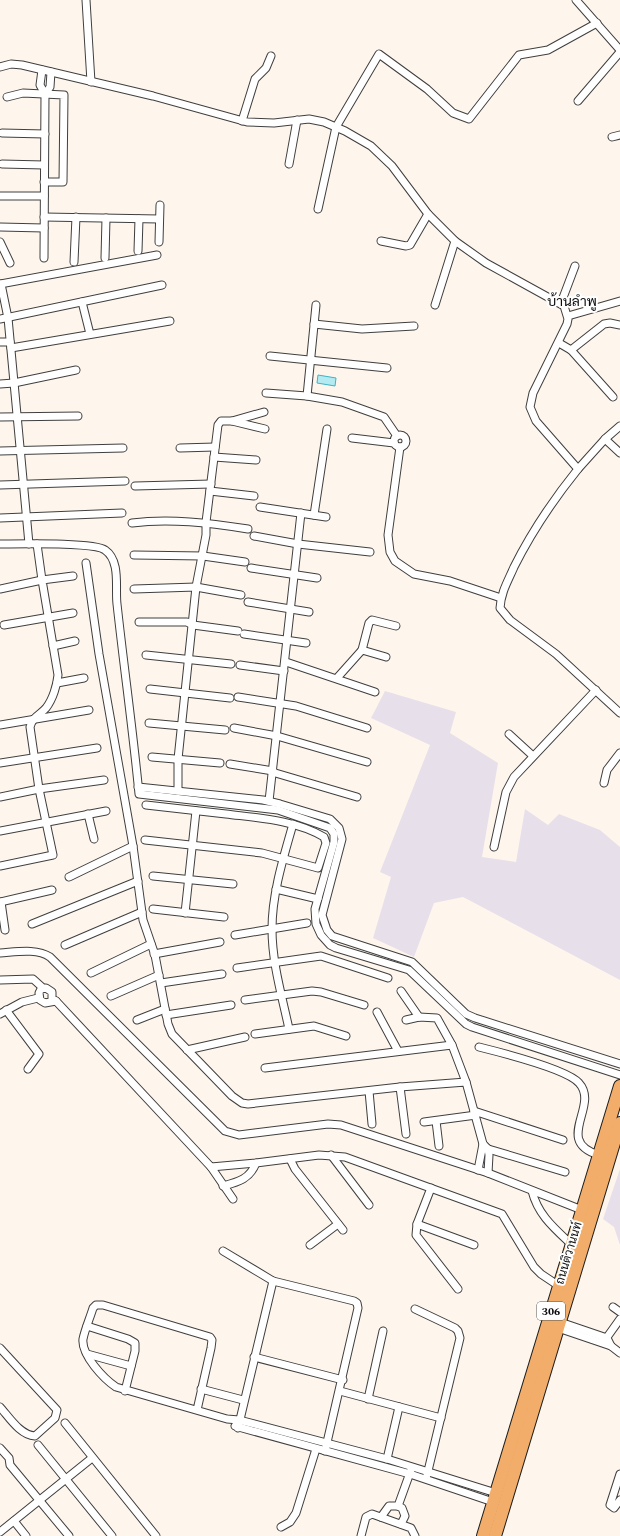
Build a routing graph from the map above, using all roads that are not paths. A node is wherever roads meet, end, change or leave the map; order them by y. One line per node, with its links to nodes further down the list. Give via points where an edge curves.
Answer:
1 (86, 0): 9 (street)
2 (576, 0): 3 (street)
3 (597, 23): 4 (street); 15 (street, via 548,50 519,55 469,119 452,113 427,89 379,54)
4 (620, 51): 12 (street)
5 (271, 56): 14 (street, via 266,68 255,80)
6 (0, 67): 7 (street, via 11,64)
7 (42, 70): 8 (street); 10 (street, via 40,85)
8 (51, 72): 9 (street); 10 (street, via 50,87)
9 (91, 82): 14 (street)
10 (45, 94): 11 (street, via 23,93); 17 (street); 21 (street, via 64,95 63,182)
11 (7, 97)
12 (578, 101)
13 (297, 120): 14 (street, via 264,124); 15 (street, via 309,119); 19 (street)
14 (242, 121)
15 (336, 128): 25 (street); 26 (street, via 371,146 392,166)
16 (2, 134): 17 (street)
17 (45, 134): 20 (street)
18 (2, 164): 20 (street)
19 (289, 164)
20 (44, 165): 21 (street)
21 (44, 182): 23 (street)
22 (0, 196): 23 (street)
23 (44, 196): 27 (street)
24 (160, 205): 31 (street)
25 (318, 209)
26 (428, 214): 34 (street, via 410,245); 35 (street)
27 (44, 217): 28 (street); 33 (street)
28 (76, 217): 29 (street); 42 (street)
29 (106, 218): 30 (street); 41 (street)
30 (139, 219): 31 (street); 38 (street)
31 (159, 219): 37 (street)
32 (0, 228): 33 (street)
33 (44, 228): 40 (street)
34 (381, 241)
35 (455, 241): 49 (street, via 488,264); 50 (street)
36 (0, 242): 43 (street)
37 (159, 242)
38 (138, 251)
39 (157, 255): 45 (street)
40 (44, 258)
41 (105, 258)
42 (74, 262)
43 (10, 263)
44 (575, 266): 49 (street)
45 (0, 284): 53 (street)
46 (162, 284): 48 (street)
47 (620, 301): 52 (street)
48 (82, 302): 53 (street); 59 (street)
49 (561, 303): 52 (street)
50 (435, 305)
51 (316, 306): 56 (street)
52 (568, 316): 61 (street)
53 (8, 318): 54 (street); 62 (street)
54 (0, 319)
55 (170, 321): 59 (street)
56 (314, 324): 58 (street, via 362,329); 65 (street)
57 (620, 325): 63 (street, via 604,324)
58 (414, 326)
59 (90, 334): 62 (street)
60 (0, 342): 62 (street)
61 (559, 343): 63 (street); 92 (street, via 533,393 530,407 536,421)
62 (11, 345): 68 (street)
63 (571, 350): 72 (street)
64 (270, 356): 65 (street)
65 (311, 360): 66 (street); 71 (street)
66 (387, 368)
67 (76, 370): 68 (street)
68 (14, 383): 69 (street); 75 (street)
69 (0, 384)
70 (266, 393): 71 (street)
71 (307, 396): 83 (street, via 342,402 377,414 389,423)
72 (613, 397)
73 (264, 412): 77 (street)
74 (78, 416): 75 (street)
75 (17, 417): 76 (street); 87 (street)
76 (0, 418)
77 (232, 421): 79 (street); 84 (street, via 218,422)
78 (620, 426): 82 (street)
79 (265, 429)
80 (327, 429): 102 (street)
81 (352, 438): 83 (street)
82 (605, 439): 89 (street); 92 (street)
83 (397, 442): 126 (street, via 388,535 390,552 395,561 414,574 450,581)
84 (215, 447): 86 (street); 90 (street)
85 (123, 448): 87 (street)
86 (180, 448)
87 (20, 450): 88 (street); 94 (street)
88 (0, 451)
89 (620, 453)
90 (214, 457): 91 (street); 97 (street)
91 (256, 460)
92 (578, 469): 126 (street, via 528,538)
93 (125, 481): 94 (street)
94 (24, 483): 95 (street); 103 (street)
95 (0, 485)
96 (135, 486): 97 (street)
97 (210, 487): 98 (street); 106 (street)
98 (254, 496)
99 (260, 507): 101 (street)
100 (122, 513): 103 (street)
101 (301, 513): 102 (street); 113 (street)
102 (314, 515): 104 (street)
103 (27, 517): 105 (street); 111 (street)
104 (326, 517)
105 (0, 518)
106 (206, 522): 107 (street); 108 (street); 116 (street)
107 (132, 523)
108 (248, 529)
109 (254, 536): 113 (street)
110 (0, 544): 111 (street)
111 (29, 544): 112 (street)
112 (37, 544): 121 (street); 182 (street, via 100,547 108,552 115,566)
113 (298, 544): 114 (street); 119 (street)
114 (370, 552)
115 (134, 555): 116 (street)
116 (203, 556): 119 (street); 122 (street)
117 (86, 562): 198 (street, via 98,654)
118 (73, 576): 121 (street)
119 (294, 576): 120 (street); 128 (street)
120 (317, 578)
121 (42, 580): 123 (street); 131 (street)
122 (196, 587): 124 (street); 125 (street); 134 (street)
123 (0, 588)
124 (134, 590)
125 (241, 595)
126 (501, 598): 152 (street, via 500,608 503,613 556,654)
127 (248, 602): 128 (street)
128 (291, 609): 129 (street); 137 (street)
129 (309, 612)
130 (73, 613): 131 (street)
131 (47, 618): 133 (street); 139 (street)
132 (139, 622): 134 (street, via 187,622)
133 (4, 625)
134 (193, 625): 137 (street); 143 (street)
135 (396, 626): 140 (street, via 372,620)
136 (75, 641): 139 (street)
137 (287, 641): 138 (street); 144 (street)
138 (306, 643)
139 (53, 646): 150 (street)
140 (362, 650): 142 (street); 149 (street)
141 (146, 655): 143 (street)
142 (386, 657)
143 (189, 660): 145 (street); 154 (street)
144 (286, 662): 147 (street); 149 (street)
145 (231, 664)
146 (240, 665): 147 (street)
147 (284, 671): 157 (street)
148 (84, 678): 150 (street)
149 (337, 678): 153 (street)
150 (57, 683): 160 (street, via 46,708)
151 (150, 689): 154 (street)
152 (596, 690): 159 (street); 172 (street)
153 (375, 692)
154 (185, 694): 156 (street); 163 (street)
155 (238, 697): 157 (street)
156 (230, 698)
157 (280, 703): 165 (street); 168 (street)
158 (89, 710): 160 (street)
159 (620, 713)
160 (32, 719): 162 (street); 171 (street, via 30,727)
161 (149, 723): 163 (street)
162 (0, 725)
163 (182, 725): 166 (street); 174 (street)
164 (234, 728): 168 (street)
165 (366, 728)
166 (225, 730)
167 (509, 734): 172 (street)
168 (277, 736): 177 (street); 179 (street)
169 (97, 748): 171 (street)
170 (620, 753): 181 (street, via 607,770)
171 (33, 756): 175 (street); 183 (street)
172 (533, 756): 199 (street, via 514,777 506,792)
173 (152, 757): 174 (street)
174 (178, 759): 176 (street); 184 (street)
175 (0, 762)
176 (220, 762)
177 (367, 762)
178 (230, 764): 179 (street)
179 (272, 772): 186 (street); 187 (street)
180 (104, 780): 183 (street)
181 (604, 783)
182 (138, 787): 184 (street); 209 (street, via 139,794 278,810 330,828 334,834 334,842)
183 (39, 789): 185 (street); 192 (street)
184 (178, 791): 187 (street)
185 (0, 797)
186 (357, 797)
187 (269, 801): 256 (street, via 330,819 339,828 342,846 322,915 325,926 332,936 412,962 466,1014)
188 (146, 805): 190 (street)
189 (106, 811): 191 (street)
190 (196, 811): 193 (street); 197 (street)
191 (88, 814): 192 (street); 195 (street)
192 (46, 823): 194 (street); 201 (street, via 53,855)
193 (293, 824): 200 (street); 200 (street, via 324,837 326,843 318,868)
194 (0, 831)
195 (94, 839)
196 (145, 840): 197 (street)
197 (192, 845): 200 (street); 204 (street)
198 (132, 846): 203 (street); 205 (street)
199 (494, 847)
200 (284, 858): 207 (street)
201 (0, 866)
202 (153, 876): 204 (street)
203 (69, 877)
204 (188, 879): 206 (street); 213 (street)
205 (138, 881): 212 (street); 216 (street)
206 (233, 884)
207 (276, 889): 209 (street); 217 (street)
208 (52, 890): 210 (street)
209 (318, 900): 259 (street, via 315,909 316,924 325,940 336,948 409,970 466,1024)
210 (0, 902): 218 (street)
211 (152, 909): 213 (street)
212 (142, 912): 221 (street); 222 (street)
213 (185, 913): 214 (street)
214 (224, 917)
215 (307, 923): 217 (street)
216 (32, 924)
217 (272, 929): 219 (street); 225 (street)
218 (6, 930)
219 (236, 935)
220 (220, 942): 224 (street)
221 (151, 944): 224 (street); 227 (street)
222 (65, 945)
223 (0, 953): 278 (street, via 45,953 218,1124 232,1134 335,1124)
224 (154, 954): 229 (street)
225 (275, 964): 226 (street); 230 (street, via 321,956); 236 (street)
226 (238, 968)
227 (91, 973)
228 (222, 974): 232 (street)
229 (159, 975): 232 (street); 235 (street)
230 (388, 978)
231 (0, 980): 233 (street, via 33,979)
232 (161, 983): 243 (street)
233 (43, 988): 237 (street, via 39,991); 239 (street, via 51,990 52,999)
234 (401, 991): 245 (street)
235 (111, 996)
236 (282, 996): 238 (street); 241 (street, via 321,992); 248 (street)
237 (38, 998): 239 (street, via 45,1003); 242 (street, via 22,1002)
238 (245, 1000)
239 (56, 1001): 277 (street)
240 (231, 1005): 243 (street)
241 (364, 1006)
242 (3, 1012): 258 (street, via 40,1054)
243 (166, 1012): 246 (street); 254 (street, via 172,1034)
244 (377, 1012): 255 (street)
245 (419, 1017): 247 (street); 252 (street, via 436,1018)
246 (137, 1020)
247 (406, 1020)
248 (289, 1029): 249 (street); 250 (street, via 321,1027)
249 (255, 1034)
250 (346, 1036)
251 (244, 1037): 254 (street)
252 (452, 1045): 255 (street); 260 (street)
253 (478, 1047): 274 (street, via 571,1075 579,1082 585,1099 578,1141 586,1150)
254 (187, 1050): 263 (street, via 242,1103 255,1104)
255 (398, 1051): 257 (street)
256 (620, 1064)
257 (265, 1068)
258 (28, 1069)
259 (620, 1075)
260 (466, 1082): 262 (street); 264 (street)
261 (620, 1086): 274 (main road, ถนนติวานนท์ / 306)
262 (400, 1087): 263 (street); 269 (street)
263 (369, 1091): 268 (street)
264 (475, 1113): 265 (street); 270 (street); 272 (street)
265 (436, 1121): 266 (street); 271 (street)
266 (424, 1122)
267 (620, 1123): 301 (main road, ถนนติวานนท์ / 306)
268 (372, 1124)
269 (406, 1134)
270 (563, 1140)
271 (439, 1146)
272 (484, 1147): 278 (street); 279 (street); 280 (street, via 489,1155)
273 (331, 1155): 275 (street); 282 (street, via 345,1157); 285 (street)
274 (599, 1155): 286 (main road, ถนนติวานนท์ / 306)
275 (290, 1159): 276 (street); 287 (street)
276 (256, 1164): 277 (street); 281 (street, via 246,1178)
277 (211, 1167): 281 (street, via 221,1179)
278 (478, 1170): 280 (street)
279 (565, 1172)
280 (488, 1173): 283 (street)
281 (223, 1186): 284 (street)
282 (431, 1188): 288 (street); 295 (street, via 502,1214 534,1267)
283 (532, 1191): 286 (street); 290 (street, via 535,1204 543,1217)
284 (233, 1199)
285 (369, 1205)
286 (582, 1210): 290 (main road, ถนนติวานนท์ / 306)
287 (338, 1224): 289 (street); 291 (street)
288 (417, 1224): 292 (street); 296 (street, via 416,1235)
289 (343, 1230)
290 (572, 1244): 295 (main road, ถนนติวานนท์ / 306)
291 (310, 1245)
292 (474, 1245)
293 (223, 1251): 294 (street)
294 (273, 1281): 309 (street); 311 (street, via 357,1303)
295 (559, 1286): 301 (main road, ถนนติวานนท์ / 306)
296 (458, 1289)
297 (613, 1307): 299 (street)
298 (416, 1309): 320 (street, via 455,1328 460,1334)
299 (620, 1312)
300 (620, 1319): 304 (street)
301 (556, 1323): 304 (street); 305 (main road, ถนนติวานนท์ / 306)
302 (87, 1326): 308 (street, via 83,1339); 310 (street, via 132,1341 136,1347); 312 (street, via 92,1308 100,1305 207,1335 212,1340)
303 (383, 1331): 315 (street)
304 (605, 1340): 307 (street)
305 (548, 1344): 338 (main road, ถนนติวานนท์ / 306); 354 (main road, ถนนติวานนท์ / 306)
306 (0, 1348): 317 (street, via 57,1410 55,1418 34,1436 30,1436 16,1426)
307 (620, 1352)
308 (87, 1354): 310 (street); 313 (street, via 107,1381)
309 (254, 1357): 311 (street); 316 (street)
310 (131, 1366): 313 (street)
311 (343, 1380): 314 (street)
312 (201, 1389): 316 (street); 319 (street)
313 (125, 1391): 319 (street)
314 (340, 1391): 315 (street); 325 (street)
315 (368, 1399): 318 (street)
316 (243, 1400): 322 (street)
317 (0, 1407)
318 (399, 1407): 320 (street); 331 (street)
319 (197, 1410): 321 (street)
320 (442, 1418): 333 (street)
321 (227, 1419): 322 (street); 324 (street)
322 (239, 1420): 324 (street); 325 (street)
323 (65, 1423): 330 (street)
324 (238, 1428): 328 (street)
325 (327, 1442): 329 (street); 331 (street)
326 (38, 1445): 336 (street)
327 (0, 1448): 339 (street, via 9,1458 10,1465)
328 (316, 1449): 329 (street); 345 (street, via 296,1513 290,1522)
329 (325, 1451): 334 (street)
330 (92, 1458): 336 (street); 350 (street)
331 (387, 1459): 332 (street)
332 (413, 1466): 333 (street); 334 (street)
333 (428, 1472): 337 (street); 338 (street)
334 (410, 1474): 337 (street); 341 (street)
335 (620, 1474): 340 (street, via 610,1505 614,1508)
336 (66, 1479): 339 (street); 349 (street)
337 (425, 1479): 338 (street)
338 (495, 1497): 353 (main road, ถนนติวานนท์ / 306)
339 (39, 1500): 343 (street); 348 (street)
340 (620, 1500)
341 (398, 1506): 342 (street, via 389,1506); 344 (street, via 402,1508 405,1516)
342 (381, 1517): 344 (street); 351 (street, via 368,1514)
343 (14, 1521): 346 (street); 347 (street)
344 (401, 1524): 352 (street, via 414,1530)
345 (281, 1527)
346 (0, 1532)
347 (26, 1536)
348 (69, 1536)
349 (112, 1536)
350 (156, 1536)
351 (361, 1536)
352 (415, 1536)
353 (483, 1536)
354 (495, 1536)

